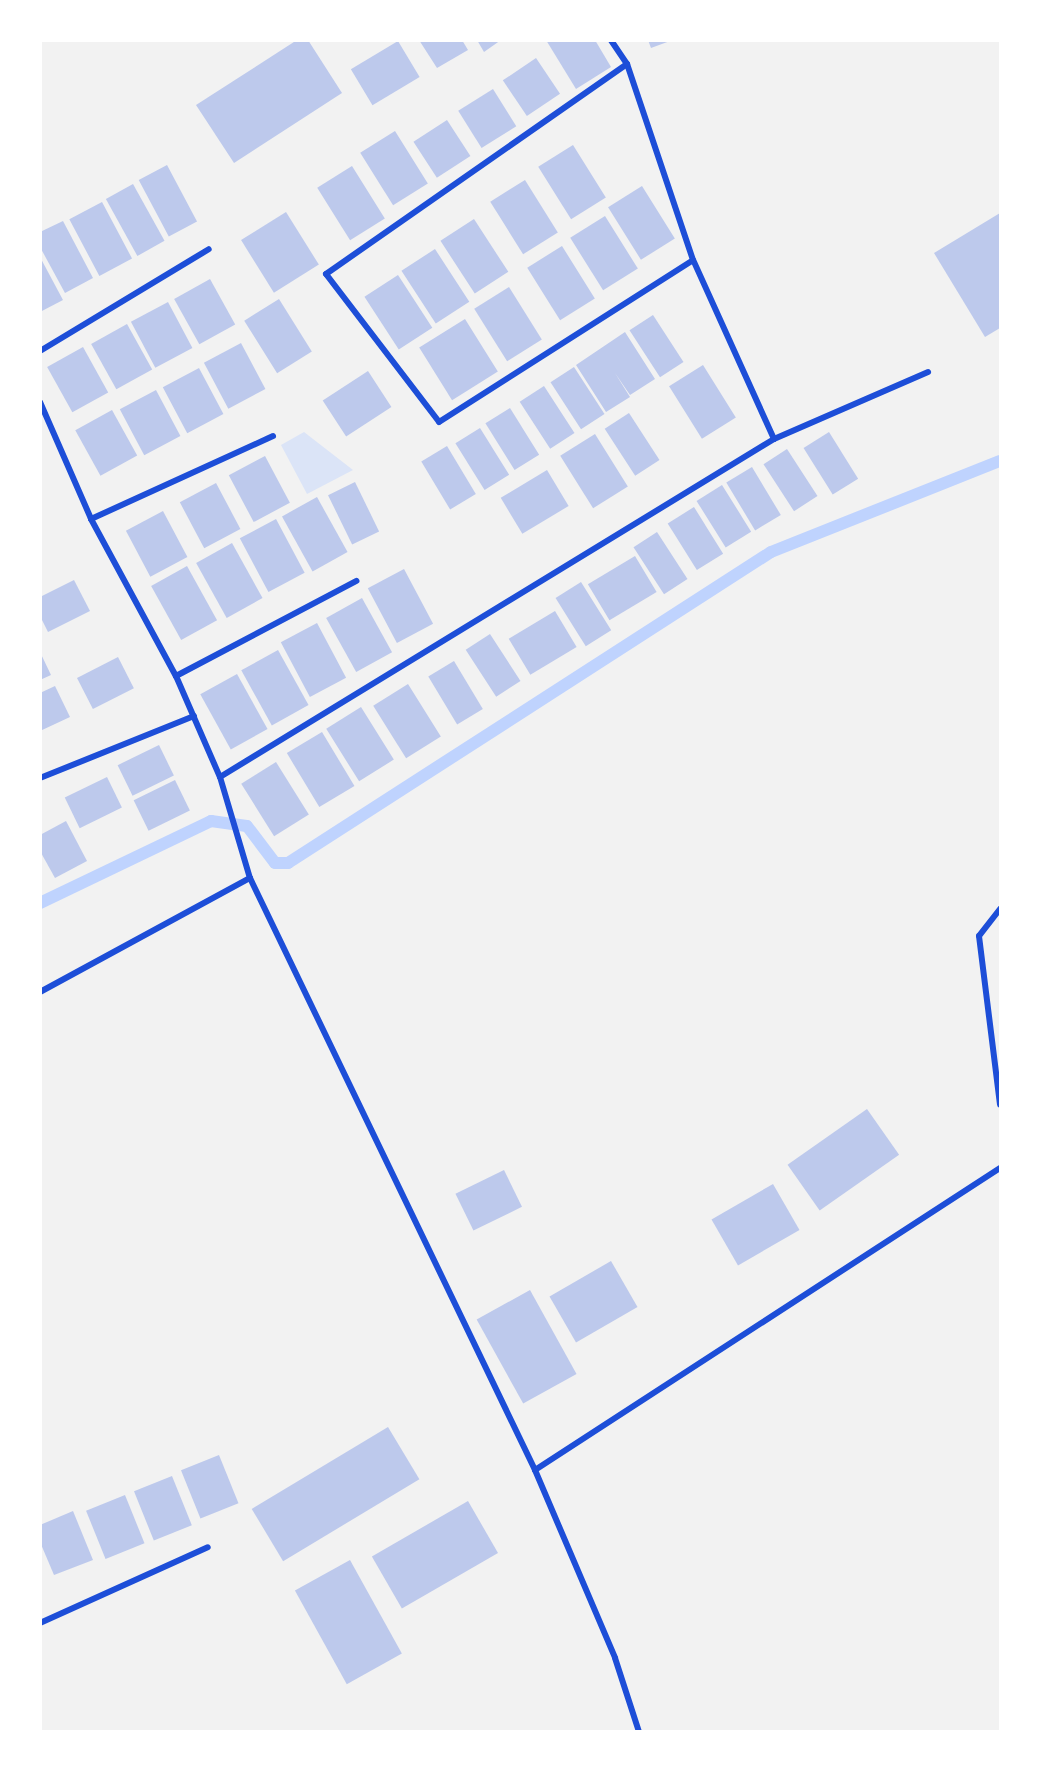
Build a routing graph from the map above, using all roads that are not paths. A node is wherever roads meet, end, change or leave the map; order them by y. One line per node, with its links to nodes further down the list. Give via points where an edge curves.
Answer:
1 (611, 40): 2 (street)
2 (627, 64): 4 (street); 4 (street, via 326,274 439,422)
3 (209, 249): 5 (street)
4 (693, 260): 9 (street)
5 (40, 351)
6 (928, 372): 9 (street)
7 (40, 402): 10 (street)
8 (273, 436): 10 (street)
9 (774, 439): 14 (street)
10 (91, 519): 12 (street)
11 (356, 581): 12 (street)
12 (177, 676): 13 (street)
13 (194, 716): 14 (street); 15 (street)
14 (220, 777): 16 (street)
15 (40, 778)
16 (250, 878): 18 (street); 21 (street)
17 (1000, 909): 19 (street, via 979,936)
18 (40, 992)
19 (1000, 1105)
20 (1000, 1168): 21 (street)
21 (535, 1470): 24 (street, via 615,1658)
22 (208, 1547): 23 (street)
23 (40, 1623)
24 (639, 1731)

